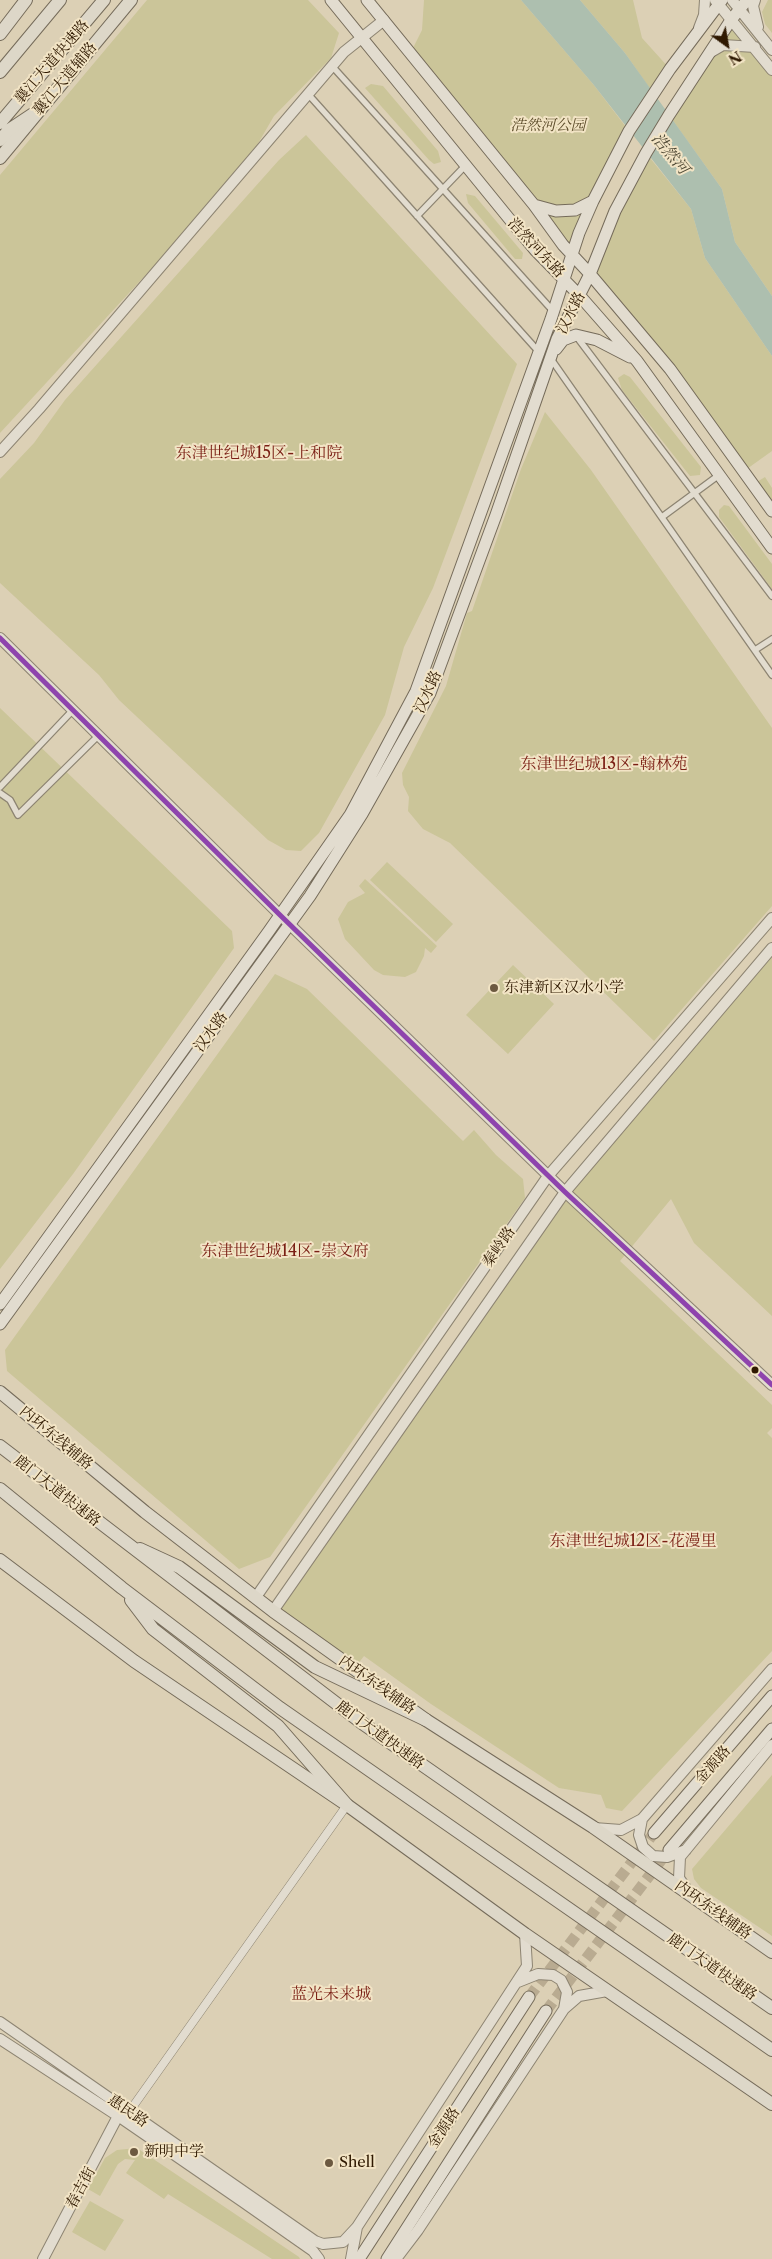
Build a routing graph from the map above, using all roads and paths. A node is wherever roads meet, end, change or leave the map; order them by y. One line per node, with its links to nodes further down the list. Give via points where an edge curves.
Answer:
1 (26, 0): 15 (main road)
2 (60, 0): 22 (main road)
3 (104, 0): 25 (main road, 襄江大道快速路)
4 (131, 0): 24 (main road, 襄江大道辅路)
5 (330, 0): 16 (main road, 浩然河东路)
6 (367, 0): 11 (main road, 浩然河东路)
7 (705, 0): 13 (street)
8 (755, 0): 14 (street, via 753,6)
9 (718, 1): 12 (street); 13 (main road, 汉水路)
10 (740, 3): 12 (main road, 汉水路); 14 (street)
11 (384, 20): 16 (street); 31 (main road, 浩然河东路)
12 (731, 20): 17 (street); 19 (main road, 汉水路)
13 (698, 32): 30 (main road, 汉水路, via 629,130)
14 (760, 33): 18 (street)
15 (0, 34)
16 (362, 38): 20 (street); 28 (main road, 浩然河东路)
17 (755, 47): 19 (street, via 722,44); 21 (street)
18 (772, 50)
19 (710, 53): 34 (main road, 汉水路, via 646,153 619,203)
20 (332, 66): 23 (street); 29 (street)
21 (772, 70)
22 (0, 72)
23 (308, 94): 32 (street); 42 (street)
24 (39, 110): 26 (main road); 27 (main road, 襄江大道辅路)
25 (0, 123)
26 (0, 140)
27 (0, 158)
28 (465, 166): 29 (street); 35 (main road, 浩然河东路, via 536,251)
29 (443, 189): 32 (street); 37 (street)
30 (595, 196): 31 (main road, via 575,210 556,211); 33 (main road, 汉水路)
31 (534, 205): 33 (main road, 浩然河东路)
32 (417, 216): 39 (street)
33 (573, 256): 34 (main road, 浩然河东路); 35 (main road, 汉水路)
34 (590, 274): 36 (main road, 汉水路); 45 (main road, 浩然河东路, via 670,369)
35 (564, 278): 36 (main road, 浩然河东路); 37 (main road, 汉水路)
36 (580, 296): 40 (main road, 汉水路); 41 (main road, 浩然河东路)
37 (553, 311): 39 (main road, 汉水路)
38 (576, 335): 40 (main road, via 563,340); 41 (main road, via 598,340); 44 (street)
39 (539, 352): 57 (main road, 汉水路, via 416,691 350,815)
40 (552, 355): 46 (street); 59 (main road, 汉水路, via 430,694 362,814)
41 (637, 361): 43 (main road, 浩然河东路)
42 (0, 452)
43 (719, 475): 44 (street); 47 (main road, 浩然河东路)
44 (695, 493): 46 (street); 48 (street)
45 (772, 512)
46 (662, 517): 51 (street)
47 (772, 548)
48 (772, 596)
49 (0, 638): 53 (street)
50 (772, 639): 51 (street)
51 (755, 650): 52 (street)
52 (772, 675)
53 (73, 710): 54 (street); 55 (street)
54 (98, 735): 56 (street, via 18,815 10,800); 57 (street)
55 (0, 787)
56 (0, 794)
57 (280, 916): 59 (street); 63 (main road, 汉水路)
58 (772, 918): 61 (street, 秦岭路)
59 (289, 924): 61 (street); 64 (main road, 汉水路)
60 (772, 948): 62 (street, 秦岭路)
61 (548, 1176): 62 (street); 72 (street, 秦岭路)
62 (565, 1192): 65 (street); 73 (street, 秦岭路)
63 (0, 1304)
64 (0, 1324)
65 (772, 1385)
66 (0, 1392): 72 (main road, 内环东线辅路, via 145,1512)
67 (0, 1446): 69 (main road, 鹿门大道快速路)
68 (0, 1489): 71 (main road)
69 (116, 1537): 76 (main road, via 179,1567 315,1667); 91 (main road, 鹿门大道快速路, via 362,1723)
70 (0, 1560): 79 (main road, via 134,1661)
71 (122, 1588): 79 (main road, via 153,1629 278,1726); 96 (main road, via 280,1708)
72 (256, 1598): 73 (main road, 内环东线辅路)
73 (273, 1611): 76 (main road, 内环东线辅路)
74 (772, 1669): 80 (street)
75 (772, 1696): 82 (main road, 金源路)
76 (426, 1720): 81 (main road, 内环东线辅路)
77 (772, 1729): 84 (main road, 金源路)
78 (772, 1746): 83 (street)
79 (347, 1805): 86 (main road); 98 (street)
80 (642, 1819): 81 (street, via 621,1830); 83 (street, via 639,1835 643,1848 653,1856 667,1857)
81 (593, 1827): 85 (main road, 内环东线辅路)
82 (654, 1833)
83 (688, 1849): 85 (street, via 680,1857 679,1878)
84 (669, 1850)
85 (690, 1894): 87 (main road, 内环东线辅路)
86 (525, 1934): 88 (street, via 527,1966); 89 (main road)
87 (772, 1952)
88 (518, 1982): 92 (street, via 538,1974 553,1975 567,1992); 100 (street)
89 (607, 1991): 92 (street, via 579,1996); 97 (main road)
90 (528, 1997): 105 (main road, 金源路)
91 (772, 2008)
92 (564, 2009): 101 (street)
93 (546, 2011): 106 (main road, 金源路)
94 (0, 2022): 98 (street, 惠民路)
95 (0, 2039): 99 (street, 惠民路)
96 (772, 2050)
97 (772, 2104)
98 (129, 2112): 100 (street, 惠民路, via 315,2241 323,2244 343,2242)
99 (118, 2116): 102 (street, 春吉街); 103 (street, 惠民路, via 313,2251)
100 (357, 2228): 104 (street)
101 (414, 2235): 107 (street); 108 (street)
102 (43, 2259)
103 (319, 2259)
104 (351, 2259)
105 (359, 2259)
106 (387, 2259)
107 (396, 2259)
108 (402, 2259)

